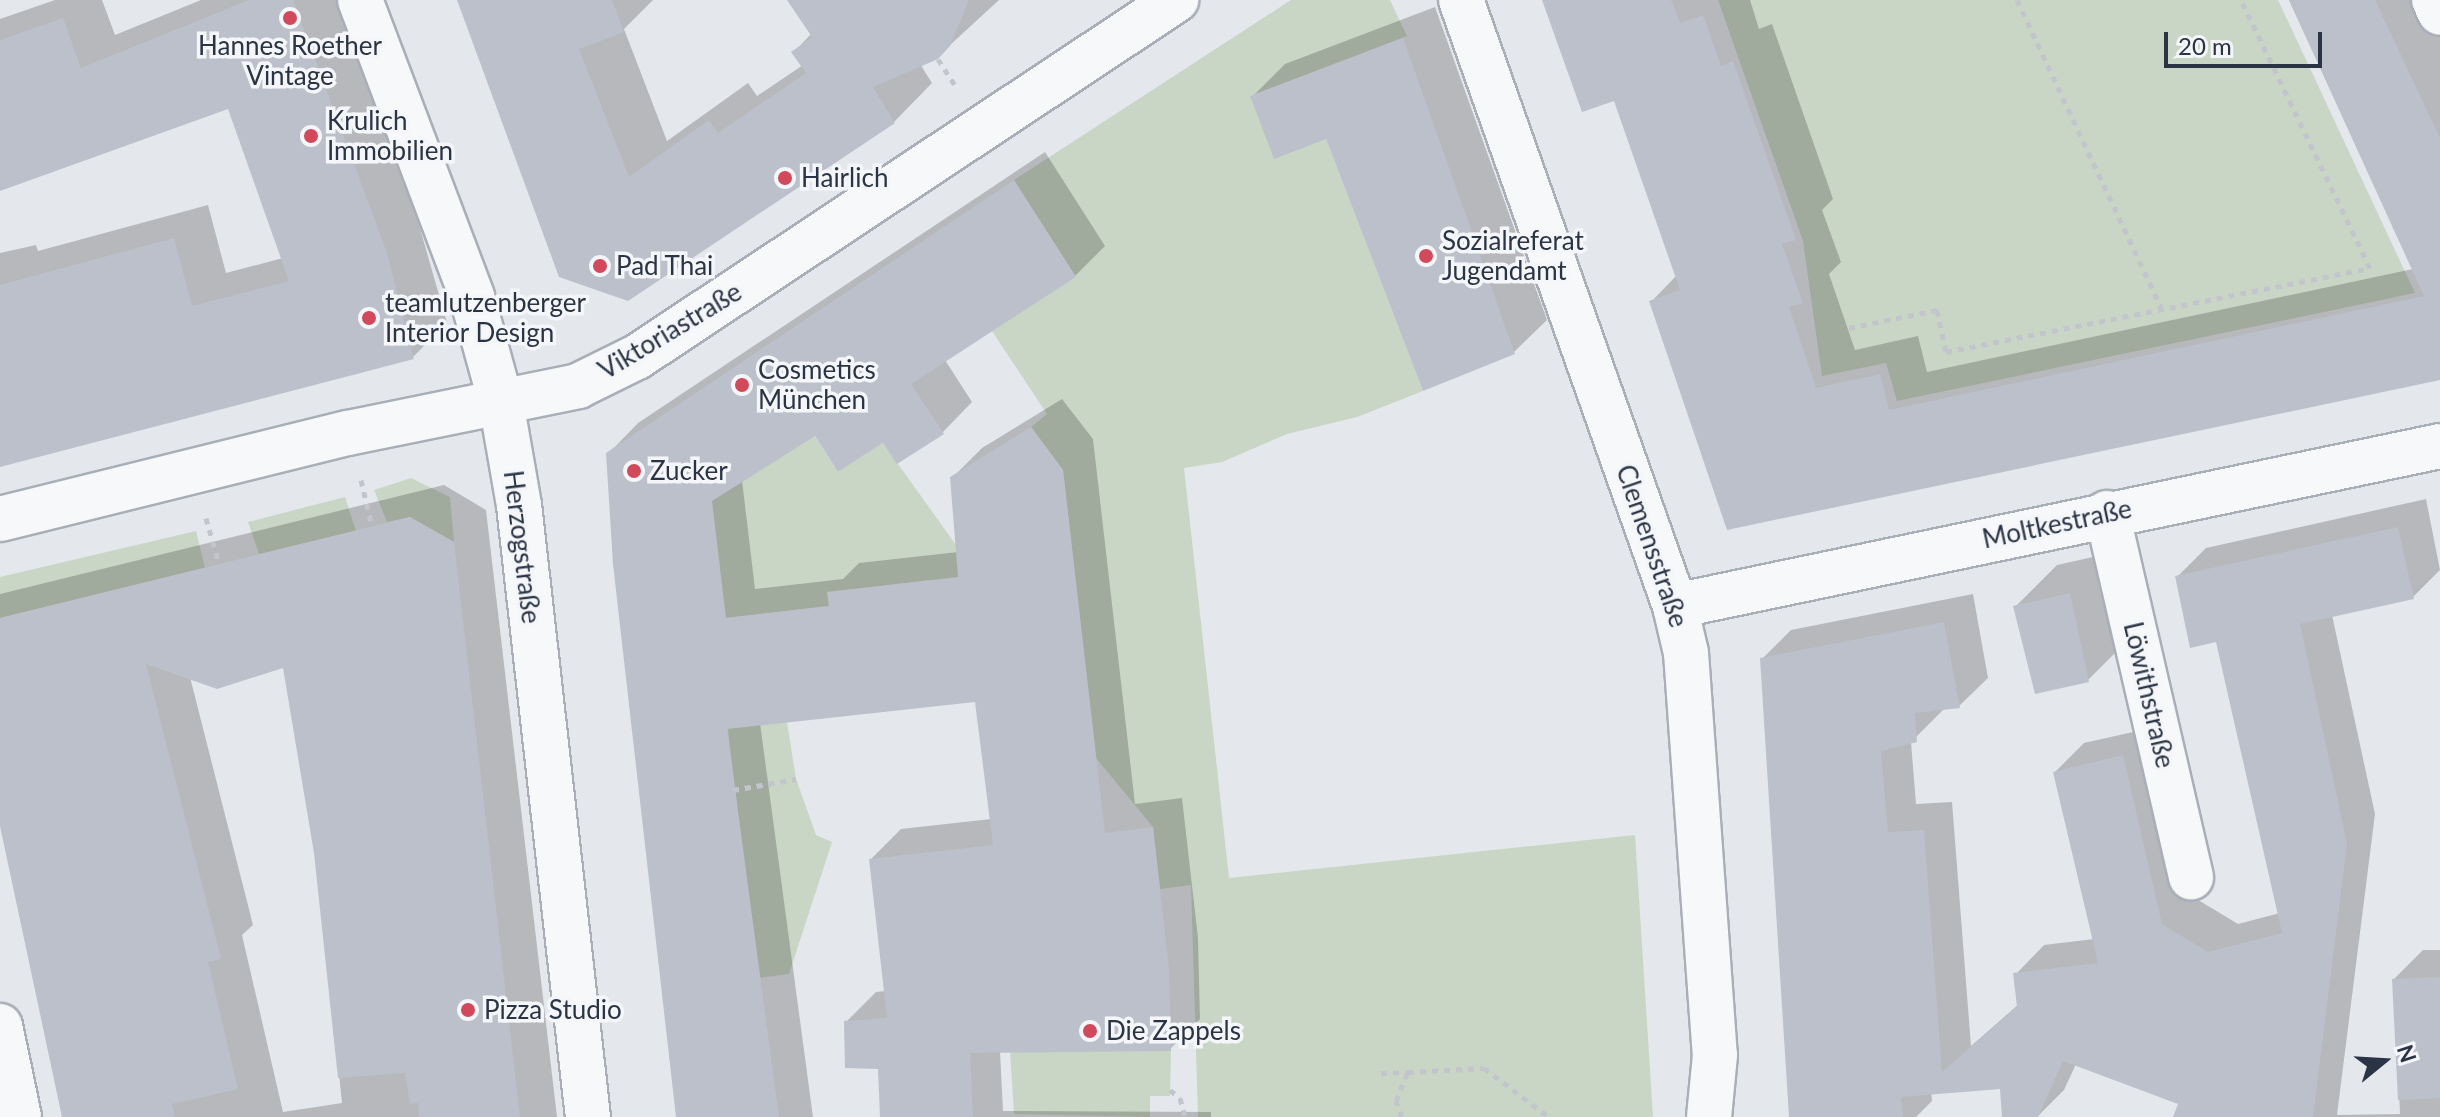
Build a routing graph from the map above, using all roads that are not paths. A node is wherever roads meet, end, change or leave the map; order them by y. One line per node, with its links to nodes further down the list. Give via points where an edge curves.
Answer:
1 (360, 0): 6 (street, Herzogstraße, via 472,297)
2 (1176, 0): 6 (street, Viktoriastraße, via 637,357 578,386)
3 (1461, 0): 10 (street, Clemensstraße)
4 (2434, 0): 5 (street)
5 (2440, 13)
6 (501, 402): 9 (street, Viktoriastraße, via 348,433); 14 (street, Herzogstraße, via 519,505)
7 (2440, 446): 8 (street, Moltkestraße)
8 (2107, 513): 10 (street, Moltkestraße); 11 (street, Löwithstraße)
9 (0, 519)
10 (1675, 606): 15 (street, Clemensstraße, via 1686,653 1714,1040)
11 (2191, 877)
12 (0, 1026): 13 (street)
13 (19, 1117)
14 (588, 1117)
15 (1709, 1117)

